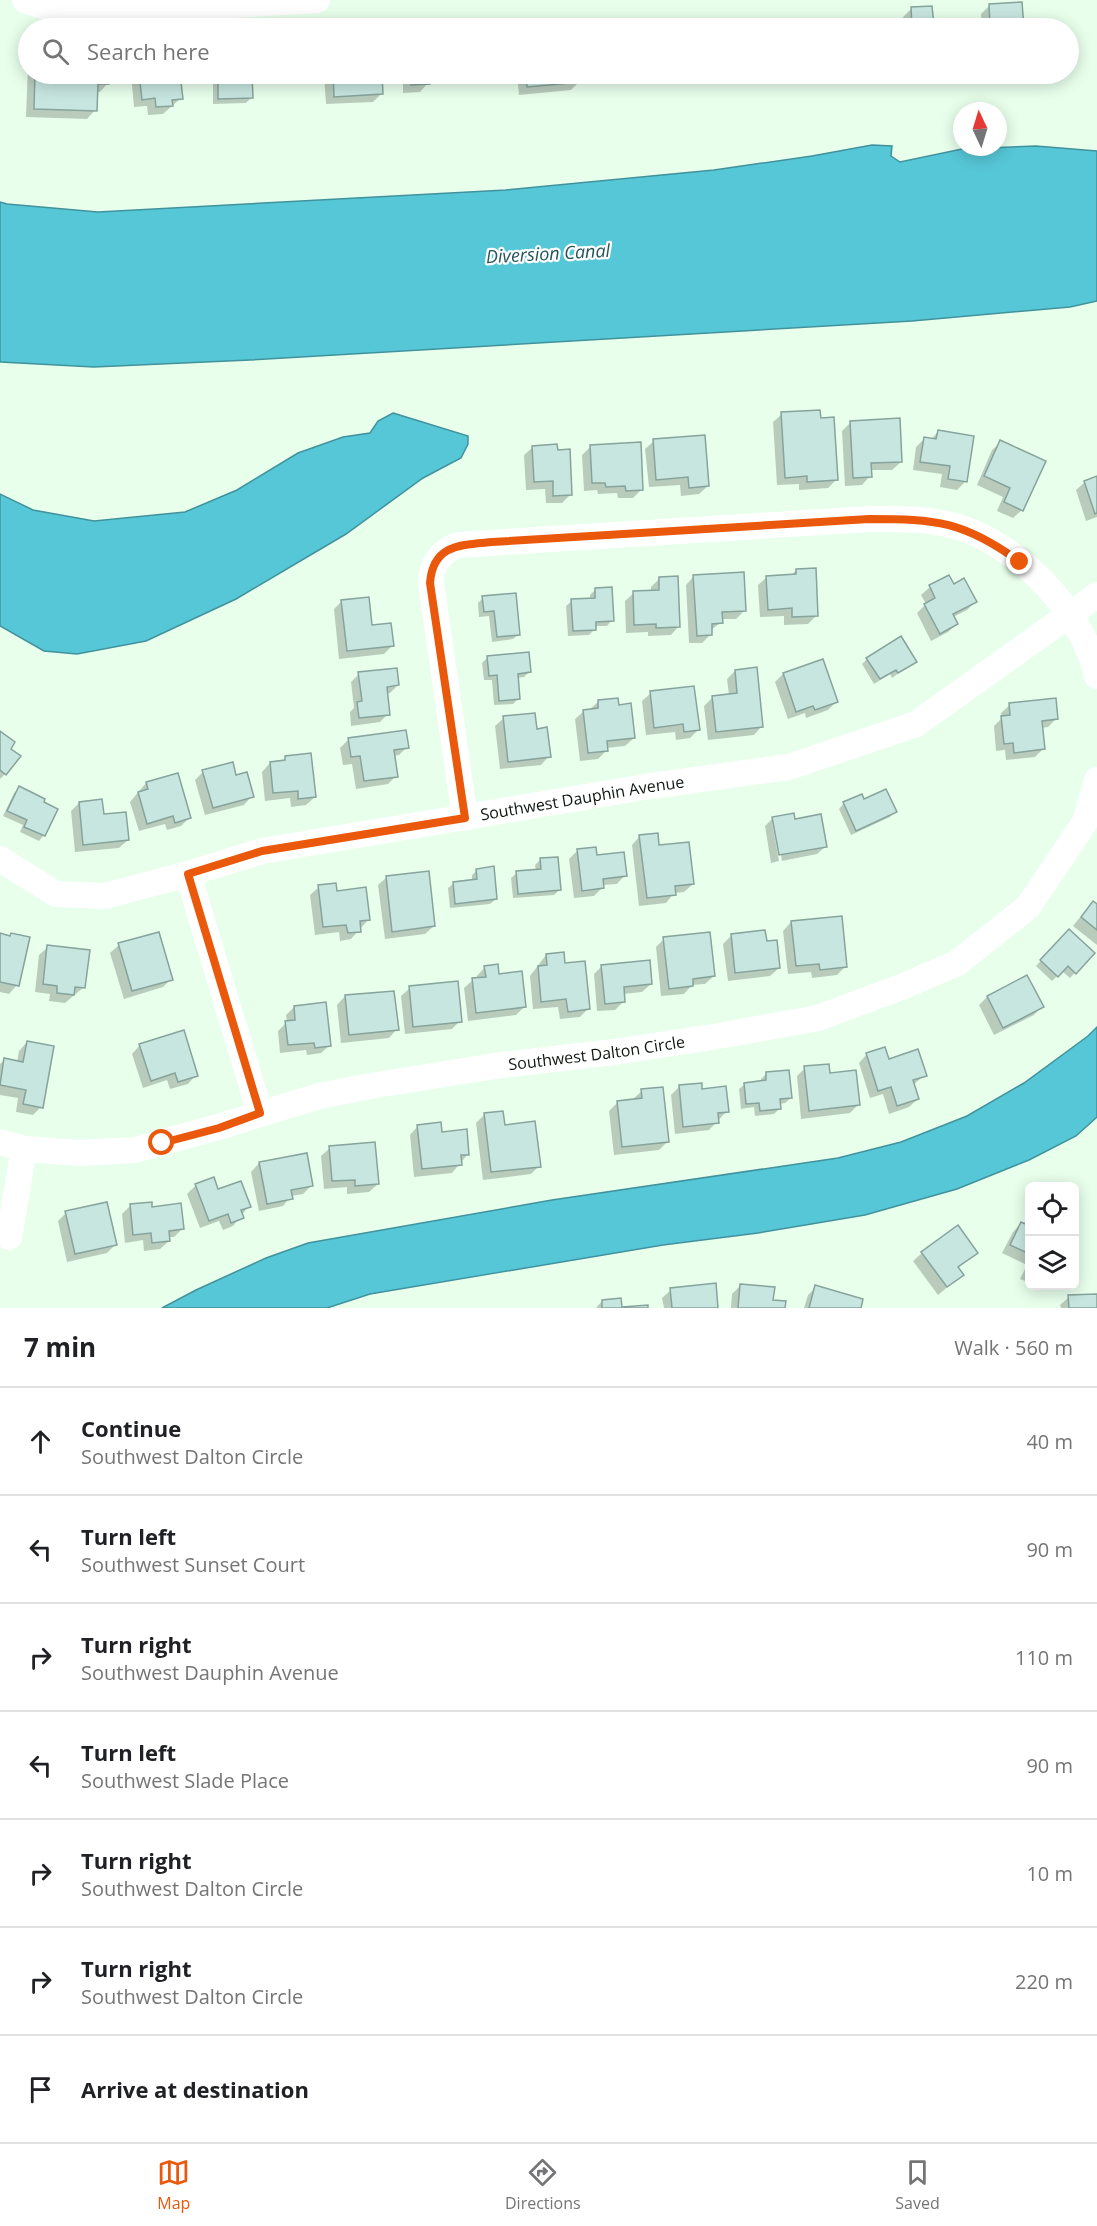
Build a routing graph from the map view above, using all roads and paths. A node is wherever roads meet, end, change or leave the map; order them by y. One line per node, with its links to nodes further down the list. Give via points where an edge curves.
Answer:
1 (25, 0): 2 (street, via 62,13)
2 (317, 0)
3 (1097, 595): 4 (street, Southwest Dauphin Avenue)
4 (1069, 614): 5 (street, via 1085,642); 7 (street, Southwest Dauphin Avenue, via 916,724 853,746 789,767); 7 (street, via 1043,581 995,544 975,533 933,521 869,519 457,545 435,562 430,583)
5 (1097, 676)
6 (1097, 780): 10 (street, Southwest Dalton Circle, via 1086,822 1028,908 957,963 903,986 818,1017 684,1041 494,1065 365,1087)
7 (465, 818): 9 (street, Southwest Dauphin Avenue, via 262,851)
8 (0, 859): 9 (street, Southwest Dauphin Avenue, via 56,894 105,896)
9 (188, 874): 10 (street)
10 (260, 1113): 11 (street, Southwest Dalton Circle, via 135,1150 79,1153)
11 (12, 1145): 12 (street)
12 (9, 1237)

